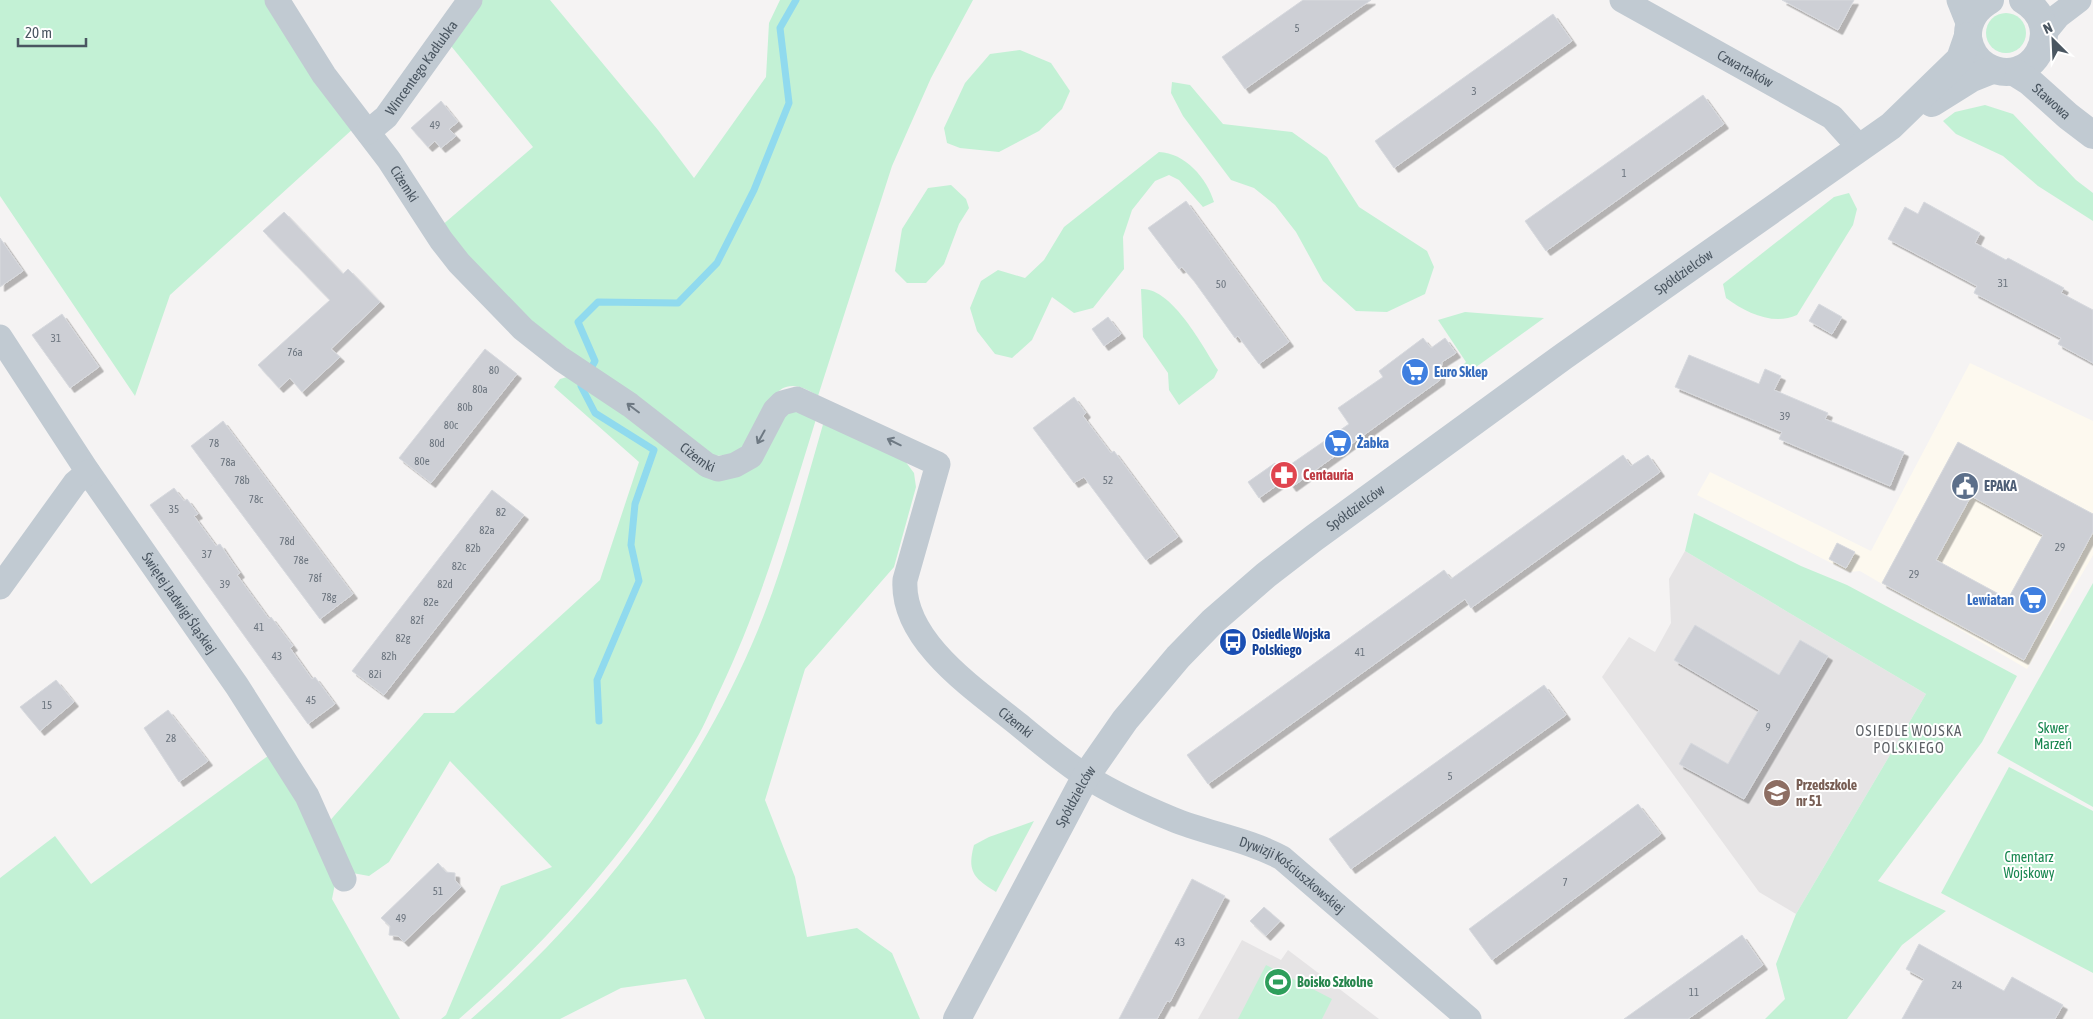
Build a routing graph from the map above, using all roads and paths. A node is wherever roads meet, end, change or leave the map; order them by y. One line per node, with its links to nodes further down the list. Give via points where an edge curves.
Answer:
1 (277, 0): 12 (street, Ciżemki, via 324,75)
2 (470, 0): 12 (street, Wincentego Kadłubka, via 386,118)
3 (1622, 0): 14 (street, Czwartaków, via 1832,117)
4 (1959, 0): 8 (street)
5 (1990, 0): 8 (street, Spółdzielców, via 1973,15)
6 (2022, 0): 9 (street, Stawowa, via 2037,12)
7 (2079, 0): 9 (street, via 2058,16)
8 (1969, 31): 10 (street, Stawowa, via 1975,56); 11 (street, Spółdzielców, via 1960,59)
9 (2044, 38): 10 (street, Spółdzielców, via 2033,62); 13 (street, Stawowa, via 2047,66 2056,85)
10 (2003, 71): 11 (street, Spółdzielców, via 1972,78); 13 (street, Stawowa, via 2030,82)
11 (1891, 126): 14 (street, Spółdzielców)
12 (368, 132): 18 (street, Ciżemki, one-way to 12, via 956,673 925,638 912,617 904,597 906,580 938,464 796,399 782,403 776,410 751,456 735,465 718,469 707,465 523,329 459,262)
13 (2091, 133)
14 (1860, 148): 18 (street, Spółdzielców, via 1564,356 1266,575 1213,621 1178,658 1125,720)
15 (0, 337): 16 (street, Świętej Jadwigi Śląskiej)
16 (88, 472): 17 (street, via 75,483); 19 (street, Świętej Jadwigi Śląskiej, via 237,686 307,796)
17 (0, 587)
18 (1086, 776): 20 (street, Spółdzielców); 21 (street, Dywizji Kościuszkowskiej, via 1174,820 1263,848 1282,858)
19 (344, 879)
20 (957, 1019)
21 (1469, 1019)

